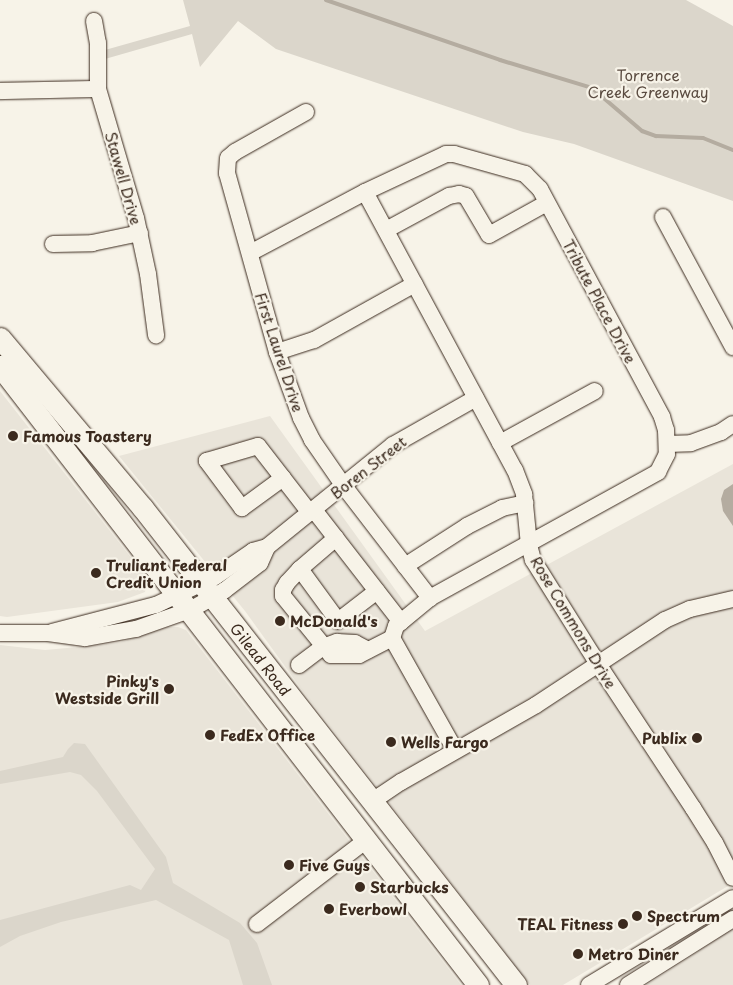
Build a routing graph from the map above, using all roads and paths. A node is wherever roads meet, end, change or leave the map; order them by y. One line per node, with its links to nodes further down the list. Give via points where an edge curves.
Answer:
1 (94, 21): 2 (street, Stawell Drive, via 98,43)
2 (98, 89): 3 (street); 9 (street, Stawell Drive)
3 (0, 91)
4 (306, 112): 11 (street, First Laurel Drive, via 228,158 227,173)
5 (365, 192): 6 (street, Tribute Place Drive, via 433,158 454,154 525,174 534,181); 8 (street, Rose Commons Drive); 11 (street, Tribute Place Drive)
6 (547, 204): 8 (street, via 490,235 466,196 458,194 448,196); 22 (street, Tribute Place Drive, via 662,417)
7 (663, 217): 15 (street)
8 (386, 230): 12 (street, Rose Commons Drive)
9 (140, 233): 10 (street, via 92,243); 13 (street, Stawell Drive)
10 (53, 244)
11 (250, 253): 16 (street, First Laurel Drive)
12 (415, 284): 16 (street, via 314,340); 19 (street, Rose Commons Drive)
13 (156, 335)
14 (0, 338): 31 (main road, Gilead Road, via 142,507)
15 (733, 346)
16 (277, 352): 24 (street, First Laurel Drive, via 300,418)
17 (2, 371): 35 (main road, Gilead Road)
18 (595, 391): 21 (street)
19 (476, 398): 21 (street, Rose Commons Drive); 24 (street, Boren Street, via 393,444)
20 (733, 424): 22 (street, via 691,443)
21 (500, 443): 25 (street, Rose Commons Drive, via 515,470)
22 (667, 444): 28 (street, Tribute Place Drive, via 667,454 658,472)
23 (283, 478): 26 (street)
24 (343, 485): 26 (street, Boren Street); 29 (street, First Laurel Drive)
25 (525, 503): 28 (street, Rose Commons Drive); 29 (street, via 502,508 467,526)
26 (312, 512): 27 (street); 31 (street, Boren Street, via 267,547 260,563)
27 (336, 538): 30 (street); 32 (street)
28 (529, 545): 33 (street, Tribute Place Drive); 40 (street, Rose Commons Drive, via 533,560)
29 (405, 566): 33 (street, First Laurel Drive)
30 (300, 569): 32 (street, via 338,621); 39 (street, via 287,583 284,596)
31 (207, 591): 35 (street, Boren Street); 44 (main road, Gilead Road)
32 (377, 591): 36 (street)
33 (430, 598): 36 (street, Tribute Place Drive)
34 (733, 600): 40 (street, via 690,609 665,620)
35 (184, 602): 37 (street, Boren Street, via 136,629 111,634 84,638 48,633); 42 (main road, Gilead Road)
36 (401, 622): 38 (street)
37 (0, 633)
38 (392, 638): 39 (street, via 368,650 345,641); 43 (street)
39 (324, 647): 41 (street)
40 (598, 664): 43 (street, via 536,705); 46 (street, Rose Commons Drive, via 715,842)
41 (299, 665)
42 (286, 736): 44 (main road, via 349,802 358,806); 45 (main road, Gilead Road)
43 (455, 750): 44 (street)
44 (371, 802): 51 (main road, Gilead Road)
45 (365, 841): 49 (street); 50 (main road, Gilead Road)
46 (733, 878)
47 (733, 898): 52 (street)
48 (733, 919): 53 (street)
49 (257, 924)
50 (478, 985)
51 (516, 985)
52 (589, 985)
53 (628, 985)

